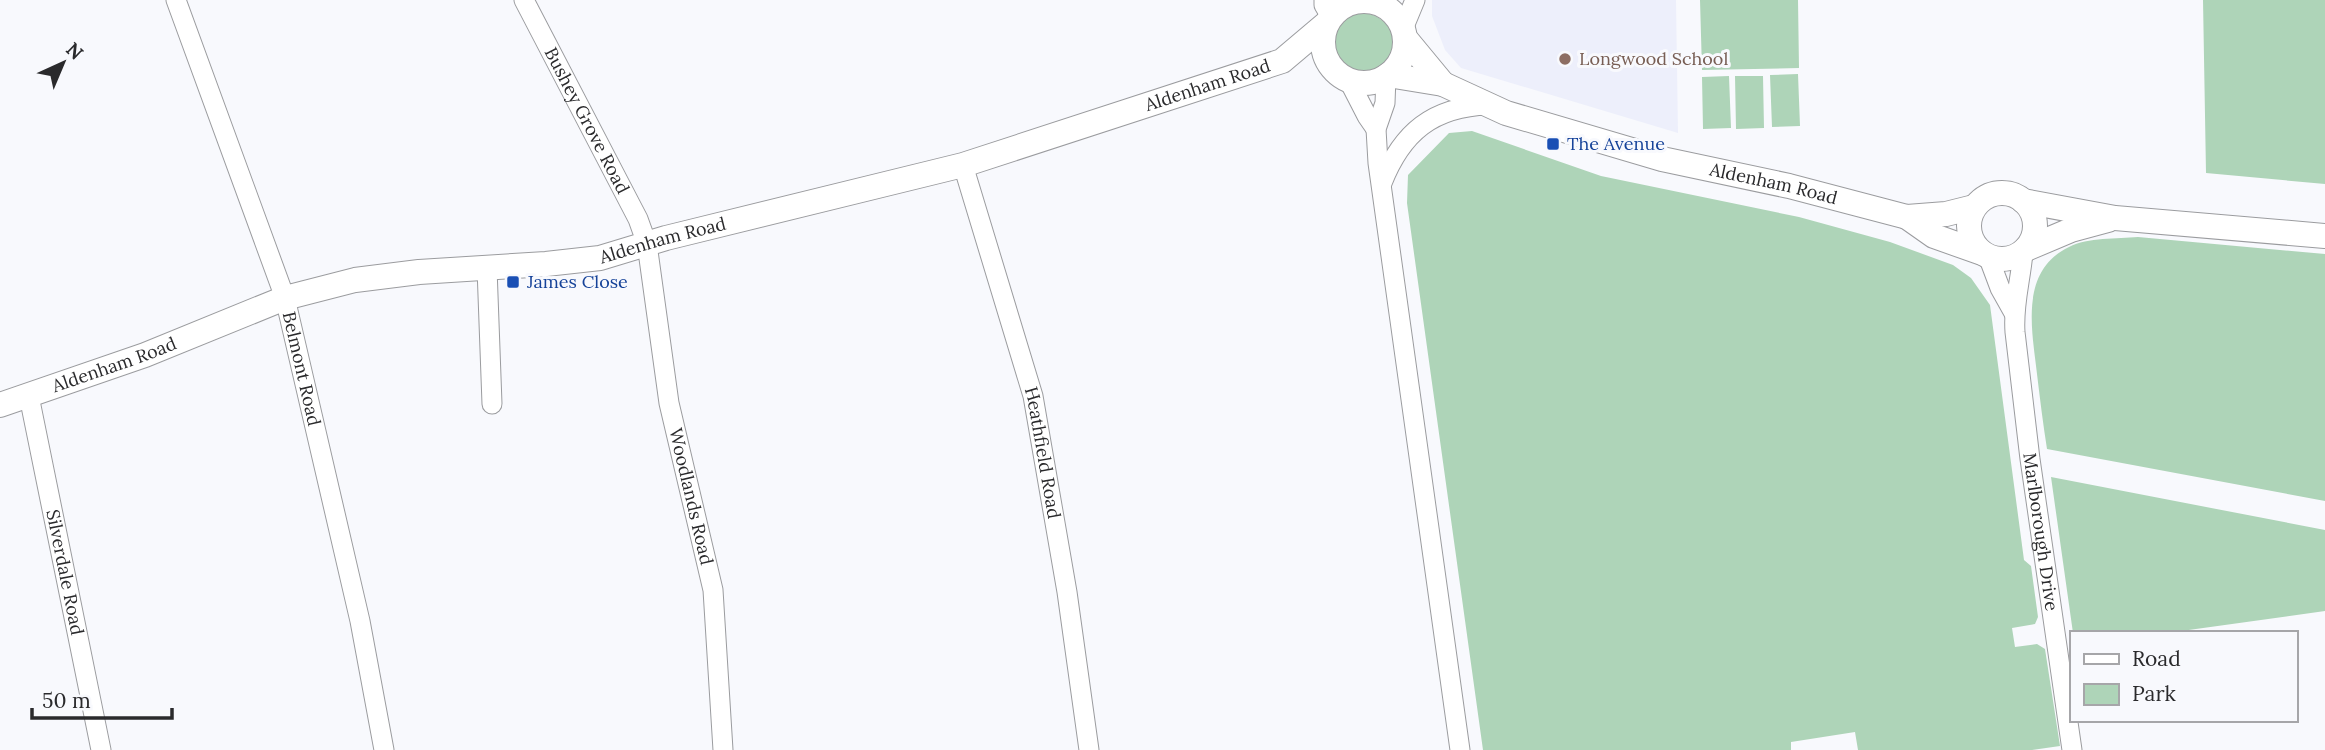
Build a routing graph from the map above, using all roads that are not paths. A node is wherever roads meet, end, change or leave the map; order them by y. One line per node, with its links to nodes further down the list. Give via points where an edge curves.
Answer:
1 (176, 0): 24 (street, Belmont Road)
2 (523, 0): 20 (street, Bushey Grove Road)
3 (1415, 0): 6 (street)
4 (1374, 1): 5 (main road); 6 (main road, via 1397,18)
5 (1328, 13): 7 (main road, Aldenham Road); 9 (main road, via 1323,34 1325,58)
6 (1404, 34): 8 (main road, via 1402,59); 10 (main road, Aldenham Road)
7 (1282, 61): 9 (main road, Aldenham Road, via 1321,68); 13 (main road, Aldenham Road)
8 (1387, 76): 9 (main road, via 1362,83); 10 (main road, Aldenham Road); 12 (street, via 1385,103)
9 (1345, 79): 12 (street)
10 (1443, 84): 11 (main road, Aldenham Road)
11 (1488, 105): 14 (street, via 1451,110 1423,124 1394,155); 17 (main road, Aldenham Road, via 1662,159)
12 (1376, 129): 14 (street)
13 (963, 165): 20 (main road, Aldenham Road); 32 (street, Heathfield Road, via 1033,397)
14 (1382, 183): 33 (street)
15 (2023, 201): 16 (main road, via 1999,193); 18 (main road); 21 (main road, via 2035,221 2034,234)
16 (1975, 208): 17 (main road, Aldenham Road); 22 (main road, via 1970,218 1971,239)
17 (1907, 217): 22 (main road, Aldenham Road, via 1934,236)
18 (2115, 218): 19 (main road); 21 (main road, via 2071,230)
19 (2325, 236)
20 (648, 243): 23 (main road, Aldenham Road, via 600,258); 31 (street, Woodlands Road, via 669,403 713,590)
21 (2024, 251): 22 (main road, via 2006,259); 25 (street, Marlborough Drive)
22 (1985, 255): 25 (street, Marlborough Drive)
23 (487, 268): 24 (main road, Aldenham Road, via 355,279); 27 (street)
24 (285, 298): 26 (main road, Aldenham Road); 30 (street, Belmont Road, via 360,621)
25 (2014, 313): 34 (street, Marlborough Drive)
26 (29, 396): 28 (main road, Aldenham Road); 29 (street, Silverdale Road)
27 (492, 404)
28 (0, 405)
29 (101, 750)
30 (384, 750)
31 (723, 750)
32 (1089, 750)
33 (1460, 750)
34 (2072, 750)

